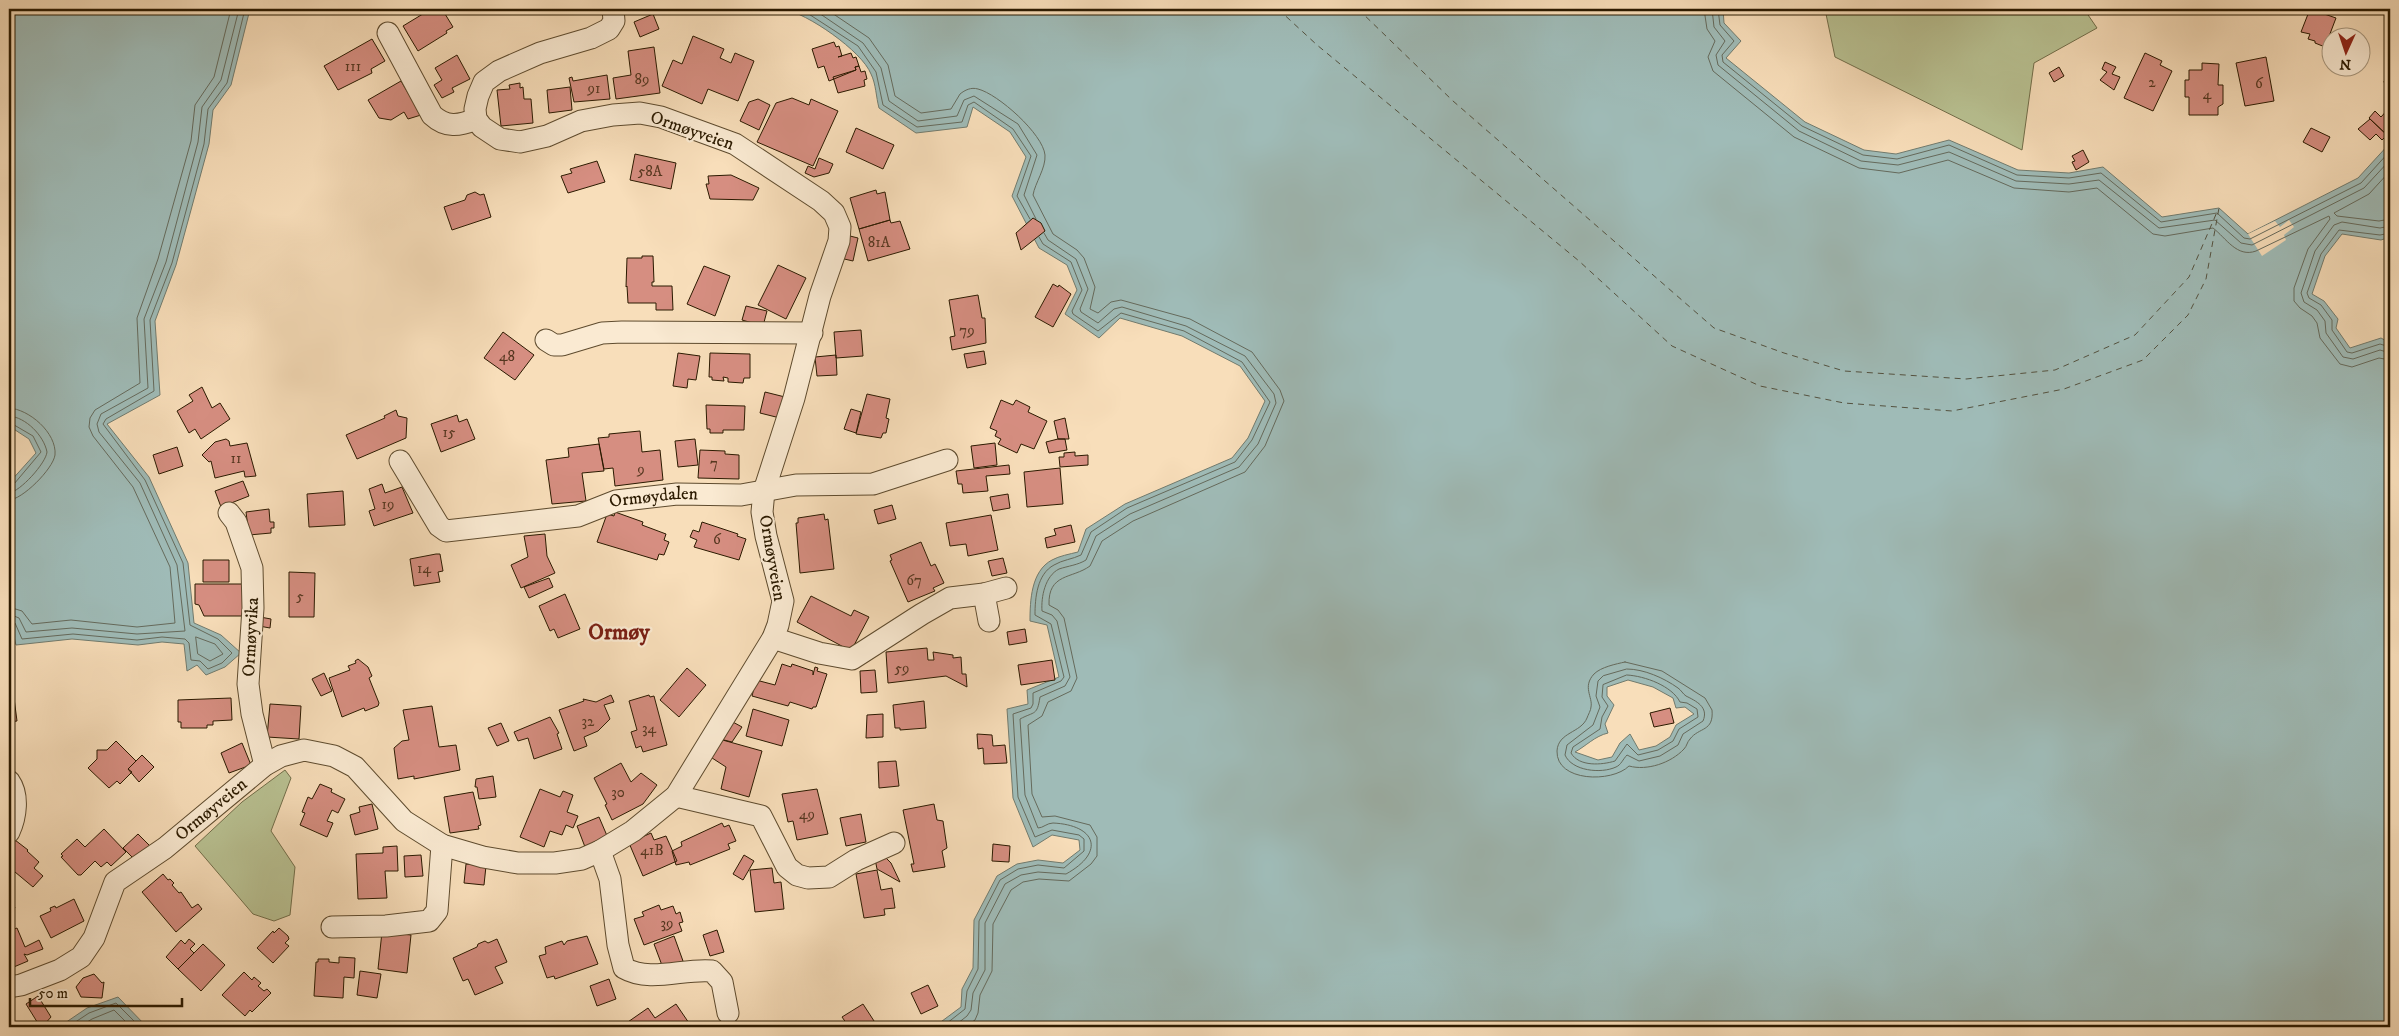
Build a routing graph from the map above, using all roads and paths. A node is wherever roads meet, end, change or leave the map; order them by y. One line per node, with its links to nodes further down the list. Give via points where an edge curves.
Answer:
1 (613, 9): 3 (street, via 614,21 609,29 591,38 540,53 491,77 480,88)
2 (388, 33): 3 (street, via 432,115 439,122 460,125)
3 (476, 119): 4 (street, Ormøyveien, via 493,135 510,142 520,142 547,136 581,121 640,113 661,117 743,149 821,201 838,220 839,242 820,296)
4 (812, 333): 5 (street, via 622,332 602,333 562,345); 8 (street, Ormøyveien)
5 (546, 340)
6 (947, 460): 8 (street, Ormøydalen, via 873,484 796,485)
7 (400, 461): 8 (street, Ormøydalen, via 439,526 446,531 578,516 616,501 677,494 741,495)
8 (764, 491): 13 (street, Ormøyveien, via 762,512 766,536 783,601)
9 (229, 513): 14 (street, Ormøyvika, via 236,522 252,568 248,684)
10 (1006, 588): 11 (street)
11 (984, 594): 12 (street); 13 (street, via 950,598 852,659 837,658)
12 (988, 621)
13 (773, 638): 16 (street, Ormøyveien)
14 (264, 765): 19 (street, Ormøyveien, via 304,750 345,761 355,767 404,821); 22 (street, Ormøyveien, via 165,848 115,882 94,938 82,957 60,970)
15 (9, 781): 17 (street, via 14,791 15,808)
16 (676, 796): 18 (street, via 761,816 787,867 808,878 829,877 856,860); 20 (street, Ormøyveien, via 645,824)
17 (9, 832)
18 (894, 843)
19 (442, 845): 20 (street, Ormøyveien, via 483,857 536,864 568,862); 21 (street, via 437,911 429,921)
20 (600, 851): 23 (street, via 610,879 624,968 659,974 712,971 722,982)
21 (332, 927)
22 (9, 987)
23 (728, 1012)

